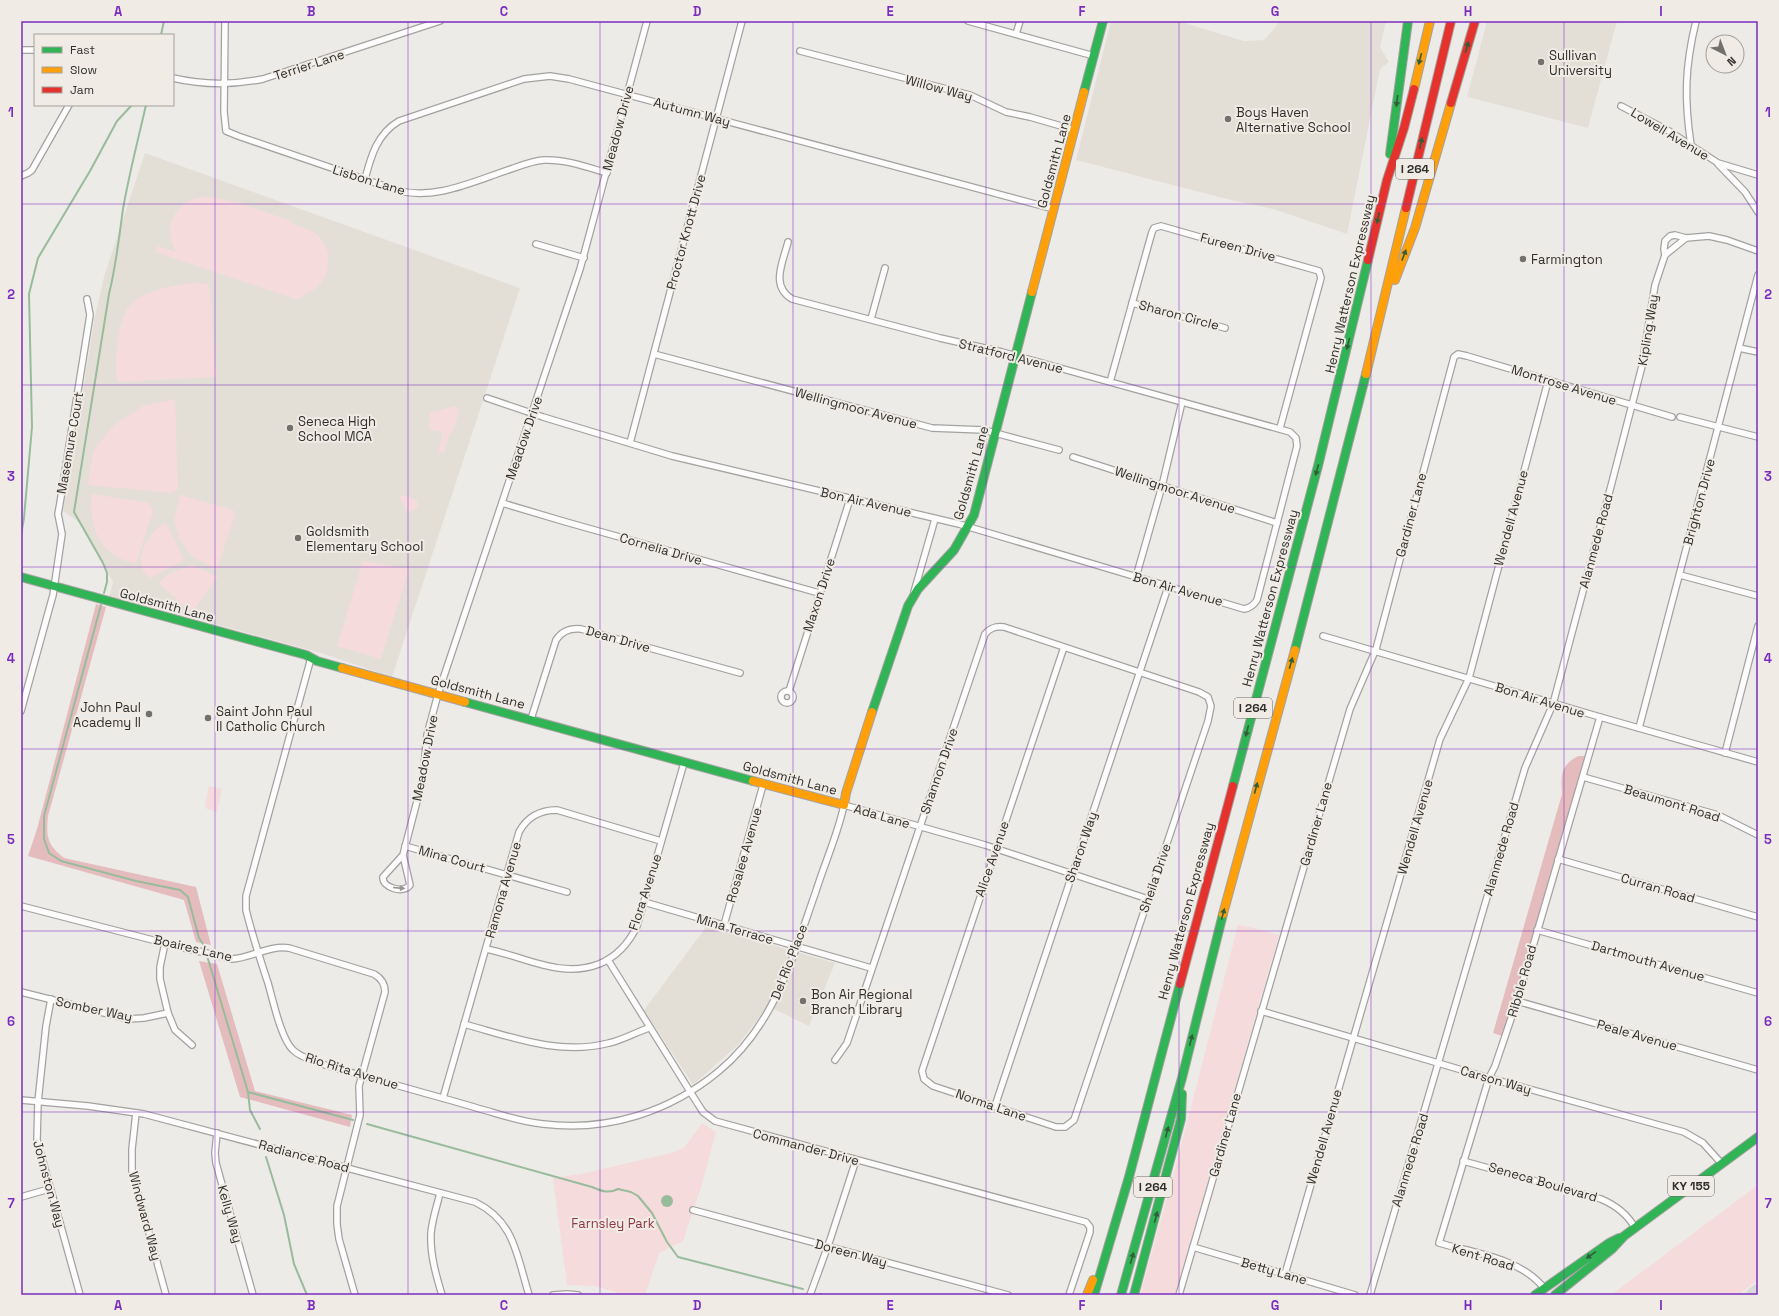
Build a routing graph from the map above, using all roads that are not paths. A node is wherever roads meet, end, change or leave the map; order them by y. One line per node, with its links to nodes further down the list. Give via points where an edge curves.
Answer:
1 (225, 21): 19 (street)
2 (440, 21): 19 (street, Terrier Lane, via 272,77)
3 (647, 21): 20 (street, Meadow Drive)
4 (742, 21): 23 (street, Proctor Knott Drive)
5 (968, 21): 13 (street)
6 (1020, 21): 13 (street)
7 (1104, 21): 17 (main road, Goldsmith Lane)
8 (1408, 21): 31 (main road, one-way to 31)
9 (1430, 21): 31 (main road, Henry Watterson Expressway / I 264, one-way to 31, via 1404,128)
10 (1451, 21): 44 (main road, I 264, one-way to 10)
11 (1475, 21): 44 (main road, one-way to 11, via 1415,228)
12 (1696, 21): 25 (street, via 1688,56 1685,86)
13 (1016, 34): 17 (street)
14 (21, 50): 15 (street)
15 (34, 50)
16 (800, 52): 24 (street, Willow Way, via 970,95 1006,112)
17 (1094, 56): 24 (main road, Goldsmith Lane)
18 (174, 78): 19 (street, Terrier Lane)
19 (224, 84): 30 (street, Lisbon Lane, via 226,131)
20 (628, 95): 23 (street, Autumn Way); 27 (street, Meadow Drive); 30 (street, Autumn Way, via 555,76 536,76 514,82 405,118 393,125 379,140)
21 (67, 106): 29 (street, via 32,170)
22 (1621, 106): 25 (street, Lowell Avenue)
23 (717, 118): 32 (street, Autumn Way); 49 (street, Proctor Knott Drive)
24 (1075, 130): 32 (main road, Goldsmith Lane)
25 (1691, 145): 26 (street, Lowell Avenue)
26 (1718, 163): 28 (street, Lowell Avenue); 33 (street, Lowell Avenue, via 1745,192)
27 (606, 173): 30 (street, Lisbon Lane, via 560,161 543,160 428,194 403,192); 39 (street, Meadow Drive)
28 (1758, 175)
29 (21, 176)
30 (364, 179)
31 (1387, 180): 159 (main road, Henry Watterson Expressway / I 264, one-way to 159, via 1318,466)
32 (1054, 209): 51 (main road, Goldsmith Lane)
33 (1758, 212)
34 (1686, 238): 37 (street, Kipling Way, via 1714,237); 38 (street); 38 (street, Kipling Way, via 1675,235 1667,238 1663,245)
35 (788, 242): 45 (street, Stratford Avenue, via 779,279 784,293 802,302)
36 (536, 244): 39 (street)
37 (1758, 251)
38 (1665, 256): 56 (street, Kipling Way, via 1655,285 1648,338)
39 (584, 258): 57 (street, Meadow Drive)
40 (885, 268): 45 (street)
41 (1758, 275): 47 (street, Brighton Drive)
42 (87, 299): 76 (street, Masemure Court, via 90,315 58,514 62,534)
43 (1132, 303): 46 (street, Sharon Circle); 53 (street, Fureen Drive); 61 (street, Fureen Drive, via 1152,232 1157,226 1319,271 1321,278)
44 (1380, 318): 139 (main road, I 264, one-way to 44)
45 (871, 319): 51 (street, Stratford Avenue)
46 (1225, 328)
47 (1739, 348): 48 (street); 60 (street, Brighton Drive)
48 (1758, 352)
49 (654, 354): 62 (street, Wellingmoor Avenue, via 932,428 979,429); 64 (street, Proctor Knott Drive)
50 (1456, 355): 52 (street, Montrose Avenue); 84 (street, Gardiner Lane, via 1452,362)
51 (1016, 356): 53 (street, Stratford Avenue); 62 (main road, Goldsmith Lane)
52 (1548, 380): 56 (street, Montrose Avenue); 88 (street, Wendell Avenue)
53 (1110, 382): 55 (street, Stratford Avenue)
54 (487, 398): 57 (street, Bon Air Avenue)
55 (1182, 402): 61 (street, Stratford Avenue); 67 (street)
56 (1632, 405): 58 (street, Montrose Avenue); 91 (street, Alanmede Road)
57 (533, 413): 64 (street, Bon Air Avenue); 69 (street, Meadow Drive)
58 (1672, 417)
59 (1680, 417): 60 (street)
60 (1719, 426): 63 (street); 73 (street, Brighton Drive)
61 (1280, 428): 71 (street, Stratford Avenue, via 1296,438 1297,446)
62 (995, 433): 65 (street, Wellingmoor Avenue); 72 (main road, Goldsmith Lane)
63 (1758, 437)
64 (630, 443): 68 (street, Bon Air Avenue, via 672,456)
65 (1059, 450)
66 (1073, 457): 67 (street, Wellingmoor Avenue)
67 (1162, 486): 71 (street, Wellingmoor Avenue); 75 (street)
68 (850, 498): 70 (street, Bon Air Avenue); 78 (street, Maxon Drive)
69 (502, 503): 78 (street, Cornelia Drive); 90 (street, Meadow Drive)
70 (935, 519): 72 (street, Bon Air Avenue); 80 (street)
71 (1277, 523): 77 (street, Bon Air Avenue, via 1257,600 1251,607 1244,608)
72 (969, 527): 75 (street, Bon Air Avenue); 80 (main road, Goldsmith Lane, via 954,550)
73 (1680, 575): 79 (street); 95 (street, Brighton Drive)
74 (21, 577): 76 (main road, Goldsmith Lane)
75 (1136, 577): 77 (street, Bon Air Avenue)
76 (54, 587): 85 (main road, Goldsmith Lane); 92 (street, Masemure Court)
77 (1168, 587): 86 (street, Sharon Way)
78 (819, 593): 89 (street, Maxon Drive)
79 (1758, 596)
80 (912, 598): 101 (main road, Goldsmith Lane, via 896,639)
81 (1758, 626): 96 (street)
82 (1323, 636): 84 (street, Bon Air Avenue)
83 (1064, 647): 86 (street, Shannon Drive); 102 (street, Shannon Drive, via 1004,627 996,626 988,631); 106 (street, Alice Avenue)
84 (1375, 651): 88 (street, Bon Air Avenue); 128 (street, Gardiner Lane, via 1350,709)
85 (311, 658): 90 (main road, Goldsmith Lane); 121 (street, Rio Rita Avenue, via 246,896 248,916)
86 (1140, 672): 109 (street, Sharon Way); 112 (street, Sheila Drive, via 1204,694 1211,706)
87 (740, 673): 94 (street, Dean Drive, via 580,629 572,629 564,632 556,640)
88 (1468, 678): 91 (street, Bon Air Avenue); 132 (street, Wendell Avenue, via 1440,739)
89 (788, 691)
90 (438, 694): 94 (main road, Goldsmith Lane); 105 (street, Meadow Drive, via 427,736 423,778)
91 (1553, 704): 93 (street, Bon Air Avenue); 135 (street, Alanmede Road, via 1525,768)
92 (21, 711)
93 (1600, 718): 95 (street, Bon Air Avenue); 99 (street, Ribble Road)
94 (531, 719): 98 (main road, Goldsmith Lane)
95 (1639, 728): 96 (street, Bon Air Avenue)
96 (1725, 753): 97 (street, Bon Air Avenue)
97 (1758, 762)
98 (684, 763): 100 (main road, Goldsmith Lane); 104 (street, Flora Avenue)
99 (1583, 777): 103 (street, Beaumont Road, via 1718,815); 108 (street, Ribble Road)
100 (763, 785): 101 (main road, Goldsmith Lane); 116 (street, Rosalee Avenue)
101 (844, 805): 102 (street, Ada Lane); 119 (street, Del Rio Place)
102 (919, 827): 106 (street, Ada Lane); 123 (street, Shannon Drive)
103 (1758, 835)
104 (661, 841): 110 (street, Ramona Avenue, via 562,811 546,811 531,817 523,826); 113 (street, Flora Avenue)
105 (405, 846): 107 (street, Meadow Drive); 110 (street, Mina Court)
106 (996, 848): 109 (street, Ada Lane); 137 (street, Alice Avenue)
107 (403, 855): 107 (street, Meadow Drive, one-way to 107, via 386,873 383,881 388,886 400,890 410,885)
108 (1558, 859): 115 (street, Curran Road); 117 (street, Ribble Road)
109 (1072, 874): 112 (street, Ada Lane); 145 (street, Sharon Way)
110 (507, 875): 111 (street, Mina Court); 120 (street, Ramona Avenue)
111 (567, 892)
112 (1148, 899): 147 (street, Sheila Drive, via 1074,1120)
113 (644, 902): 116 (street, Mina Terrace); 122 (street, Flora Avenue, via 637,926 629,940)
114 (21, 906): 118 (street, Boaires Lane)
115 (1758, 917)
116 (724, 925): 119 (street, Mina Terrace)
117 (1537, 930): 125 (street, Dartmouth Avenue); 127 (street, Ribble Road)
118 (164, 943): 121 (street, Boaires Lane, via 232,959); 129 (street, via 160,980)
119 (796, 945): 123 (street, Mina Terrace); 141 (street, Del Rio Place, via 780,990 756,1032 729,1062)
120 (486, 949): 122 (street, Flora Avenue, via 568,970 589,968); 130 (street, Ramona Avenue)
121 (259, 953): 138 (street, Rio Rita Avenue, via 283,1034 290,1048 303,1058); 138 (street, Boaires Lane, via 279,947 294,949 374,974 384,984 384,997)
122 (608, 960): 131 (street, Commander Drive)
123 (871, 968): 134 (street, Shannon Drive, via 847,1043)
124 (21, 992): 126 (street, Somber Way)
125 (1758, 992)
126 (51, 1000): 129 (street, Somber Way, via 128,1019); 144 (street, Johnston Way)
127 (1517, 1001): 136 (street, Peale Avenue); 140 (street, Ribble Road)
128 (1261, 1011): 132 (street, Carson Way); 163 (street, Gardiner Lane)
129 (168, 1013): 133 (street, via 175,1030)
130 (464, 1024): 131 (street, via 533,1043 571,1048 609,1043); 142 (street, Ramona Avenue)
131 (649, 1028): 141 (street, Commander Drive)
132 (1353, 1038): 135 (street, Carson Way); 164 (street, Wendell Avenue)
133 (192, 1045)
134 (835, 1060)
135 (1439, 1064): 140 (street, Carson Way); 183 (street, Alanmede Road)
136 (1758, 1070)
137 (922, 1071): 145 (street, Norma Lane, via 924,1079 933,1086)
138 (362, 1076): 142 (street, Rio Rita Avenue); 153 (street, via 359,1086 360,1115)
139 (1182, 1078): 179 (main road, I 264, one-way to 139); 180 (main road, one-way to 139, via 1182,1119)
140 (1489, 1078): 151 (street, Ribble Road); 152 (street, Carson Way, via 1684,1132 1703,1143)
141 (690, 1092): 142 (street, Rio Rita Avenue, via 635,1117 603,1124 572,1126 527,1122); 150 (street, Commander Drive, via 703,1112 715,1121)
142 (443, 1098)
143 (21, 1100): 144 (street, Radiance Road)
144 (38, 1102): 146 (street, Radiance Road); 154 (street, Johnston Way, via 37,1140)
145 (995, 1106): 147 (street, Norma Lane, via 1056,1127)
146 (136, 1113): 148 (street, Radiance Road); 167 (street, Windward Way, via 132,1171)
147 (1068, 1125)
148 (217, 1133): 153 (street, Radiance Road); 168 (street, Kelly Way, via 214,1153 216,1163)
149 (1758, 1137): 152 (main road, KY 155)
150 (856, 1160): 162 (street); 176 (street, Commander Drive, via 1086,1222 1090,1232)
151 (1464, 1161): 158 (street, Seneca Boulevard, via 1601,1199 1620,1211); 161 (street, Ribble Road)
152 (1722, 1164): 158 (main road, KY 155)
153 (346, 1167): 155 (street, Radiance Road); 169 (street, via 337,1206 337,1224)
154 (49, 1189): 156 (street); 166 (street, Johnston Way)
155 (440, 1193): 170 (street, via 432,1226 431,1249); 171 (street, Radiance Road, via 475,1202 489,1209 500,1219 509,1231)
156 (21, 1197)
157 (693, 1210): 162 (street, Doreen Way)
158 (1635, 1228): 160 (main road, KY 155)
159 (1112, 1236): 177 (main road); 178 (main road, Henry Watterson Expressway / I 264)
160 (1624, 1236): 165 (main road, KY 155, one-way to 165, via 1609,1243); 185 (main road, KY 155)
161 (1439, 1243): 165 (street, Kent Road, via 1513,1265 1533,1276)
162 (827, 1247): 174 (street); 175 (street, Doreen Way)
163 (1193, 1247): 164 (street, Betty Lane); 181 (street, Gardiner Lane)
164 (1285, 1274): 182 (street, Betty Lane)
165 (1544, 1288): 184 (main road, KY 155)
166 (80, 1295)
167 (166, 1295)
168 (253, 1295)
169 (355, 1295)
170 (442, 1295)
171 (529, 1295)
172 (553, 1295): 173 (street)
173 (578, 1295)
174 (810, 1295)
175 (1008, 1295)
176 (1069, 1295)
177 (1086, 1295)
178 (1094, 1295)
179 (1121, 1295)
180 (1134, 1295)
181 (1179, 1295)
182 (1355, 1295)
183 (1370, 1295)
184 (1534, 1295)
185 (1555, 1295)

